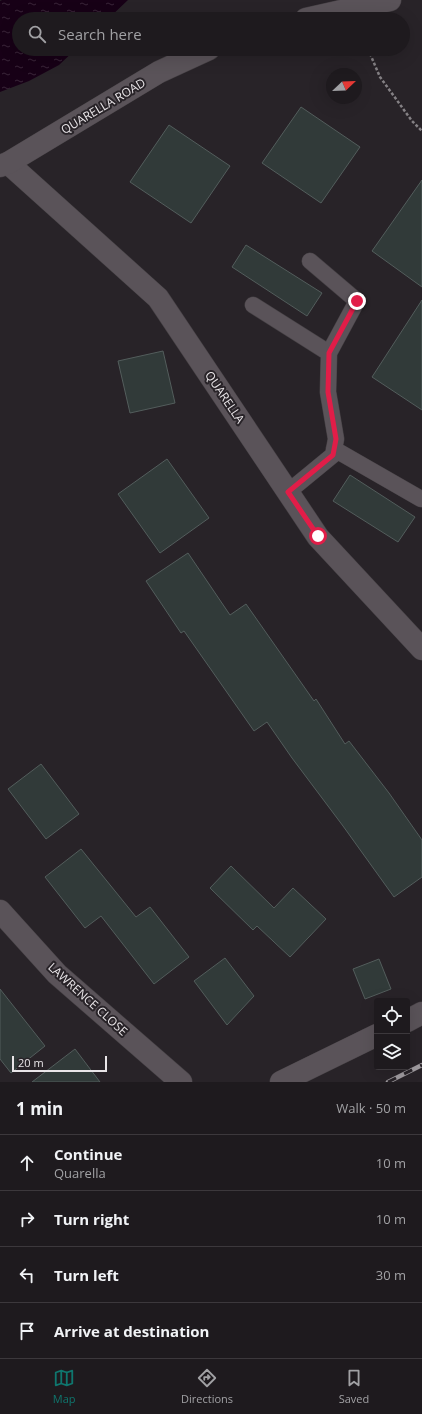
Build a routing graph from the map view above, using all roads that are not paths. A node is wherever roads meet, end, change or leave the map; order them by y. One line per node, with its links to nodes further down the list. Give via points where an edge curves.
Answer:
1 (390, 0): 2 (street)
2 (337, 12)
3 (195, 56): 4 (street, QUARELLA ROAD, via 148,79)
4 (4, 165): 9 (street, QUARELLA, via 158,298)
5 (310, 261): 7 (lane, via 357,301)
6 (253, 305): 7 (lane)
7 (329, 353): 8 (lane, via 328,392 336,439)
8 (334, 449): 9 (lane, via 333,455); 10 (lane)
9 (288, 492): 11 (street, QUARELLA, via 318,536)
10 (421, 500)
11 (422, 649)
12 (0, 911): 16 (street, LAWRENCE CLOSE, via 57,974)
13 (422, 1013): 14 (street)
14 (410, 1019)
15 (374, 1037): 17 (street)
16 (181, 1082)
17 (281, 1082)

